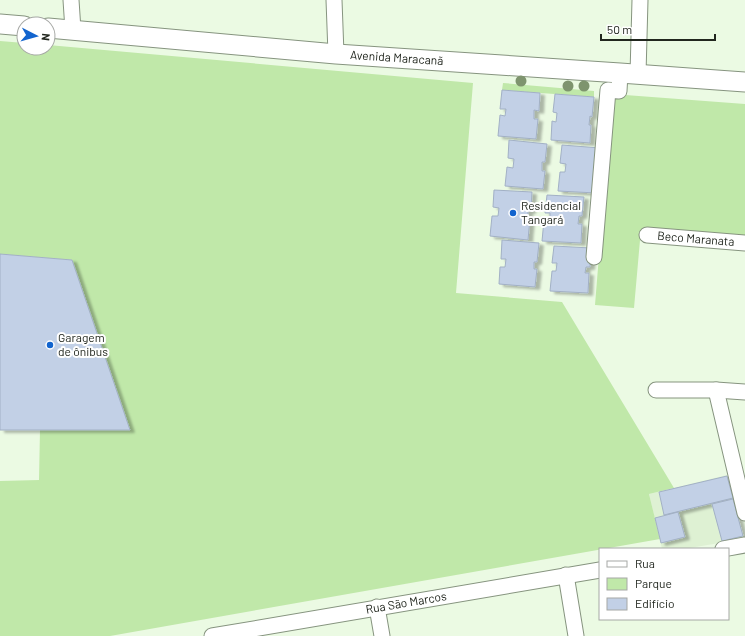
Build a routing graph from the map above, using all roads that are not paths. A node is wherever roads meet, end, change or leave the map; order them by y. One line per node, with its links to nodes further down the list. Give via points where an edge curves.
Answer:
1 (71, 0): 7 (street)
2 (334, 0): 8 (street)
3 (640, 0): 9 (street)
4 (0, 24): 5 (street)
5 (16, 25)
6 (56, 29): 7 (street, Avenida Maracanã)
7 (73, 30): 8 (street, Avenida Maracanã)
8 (336, 54): 9 (street, Avenida Maracanã)
9 (629, 73): 10 (street, Avenida Maracanã); 13 (street, via 619,91 608,90)
10 (745, 82)
11 (647, 235): 12 (street, Beco Maranata)
12 (745, 243)
13 (594, 257)
14 (656, 390): 15 (street)
15 (716, 390): 16 (street); 17 (street)
16 (745, 392)
17 (745, 513)
18 (745, 545): 19 (street)
19 (728, 548)
20 (599, 570): 21 (street, Rua São Marcos)
21 (566, 576): 22 (street, Rua São Marcos); 25 (street)
22 (377, 607): 23 (street, Rua São Marcos); 24 (street)
23 (212, 636)
24 (382, 636)
25 (576, 636)

